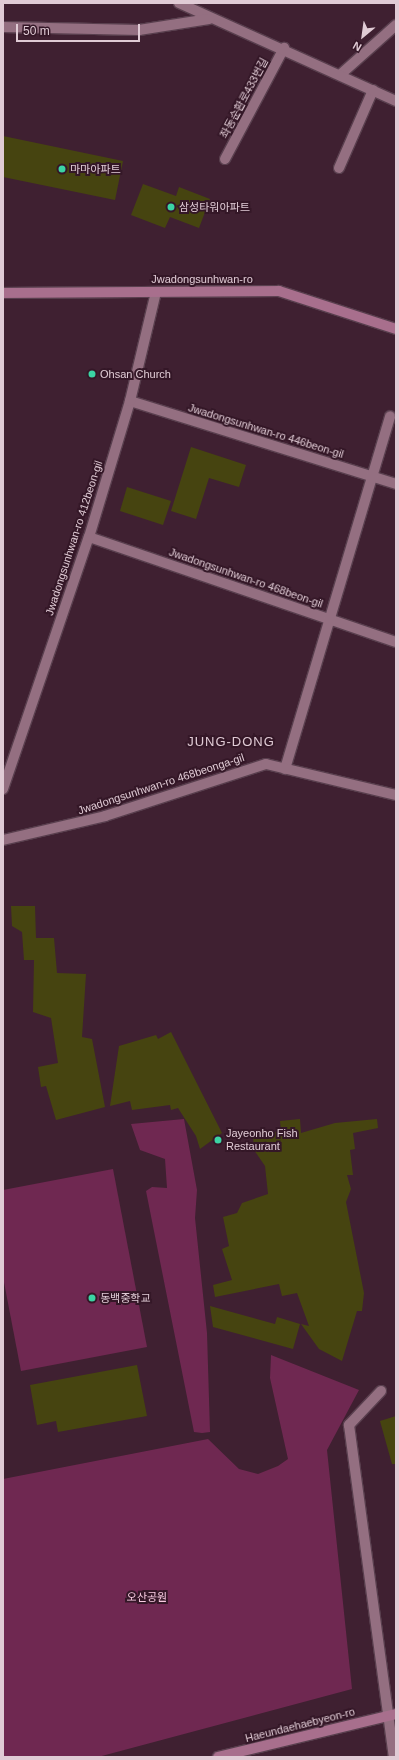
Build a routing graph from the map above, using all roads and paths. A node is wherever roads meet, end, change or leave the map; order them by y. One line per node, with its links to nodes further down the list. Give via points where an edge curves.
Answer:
1 (179, 3): 2 (street)
2 (209, 19): 4 (street, via 139,30); 5 (street)
3 (396, 25): 6 (street)
4 (3, 27)
5 (284, 48): 6 (street); 9 (street, 좌동순환로433번길)
6 (340, 75): 7 (street)
7 (374, 90): 8 (street); 10 (street)
8 (396, 101)
9 (224, 159)
10 (338, 168)
11 (156, 292): 12 (main road, Jwadongsunhwan-ro); 13 (main road, Jwadongsunhwan-ro, via 279,291); 14 (street, Jwadongsunhwan-ro 412beon-gil)
12 (3, 293)
13 (396, 329)
14 (130, 401): 16 (street, Jwadongsunhwan-ro 446beon-gil); 18 (street, Jwadongsunhwan-ro 412beon-gil)
15 (390, 416): 16 (street)
16 (373, 477): 17 (street, Jwadongsunhwan-ro 446beon-gil); 19 (street)
17 (396, 484)
18 (89, 537): 19 (street, Jwadongsunhwan-ro 468beon-gil); 22 (street, Jwadongsunhwan-ro 412beon-gil)
19 (330, 620): 20 (street, Jwadongsunhwan-ro 468beon-gil); 21 (street)
20 (396, 642)
21 (285, 769): 23 (street, Jwadongsunhwan-ro 468beonga-gil); 24 (street, Jwadongsunhwan-ro 468beonga-gil, via 266,764 105,816)
22 (3, 789)
23 (396, 795)
24 (3, 840)
25 (381, 1391): 26 (street, via 349,1425)
26 (392, 1715): 27 (main road, Haeundaehaebyeon-ro); 28 (street)
27 (218, 1757)
28 (394, 1757)

